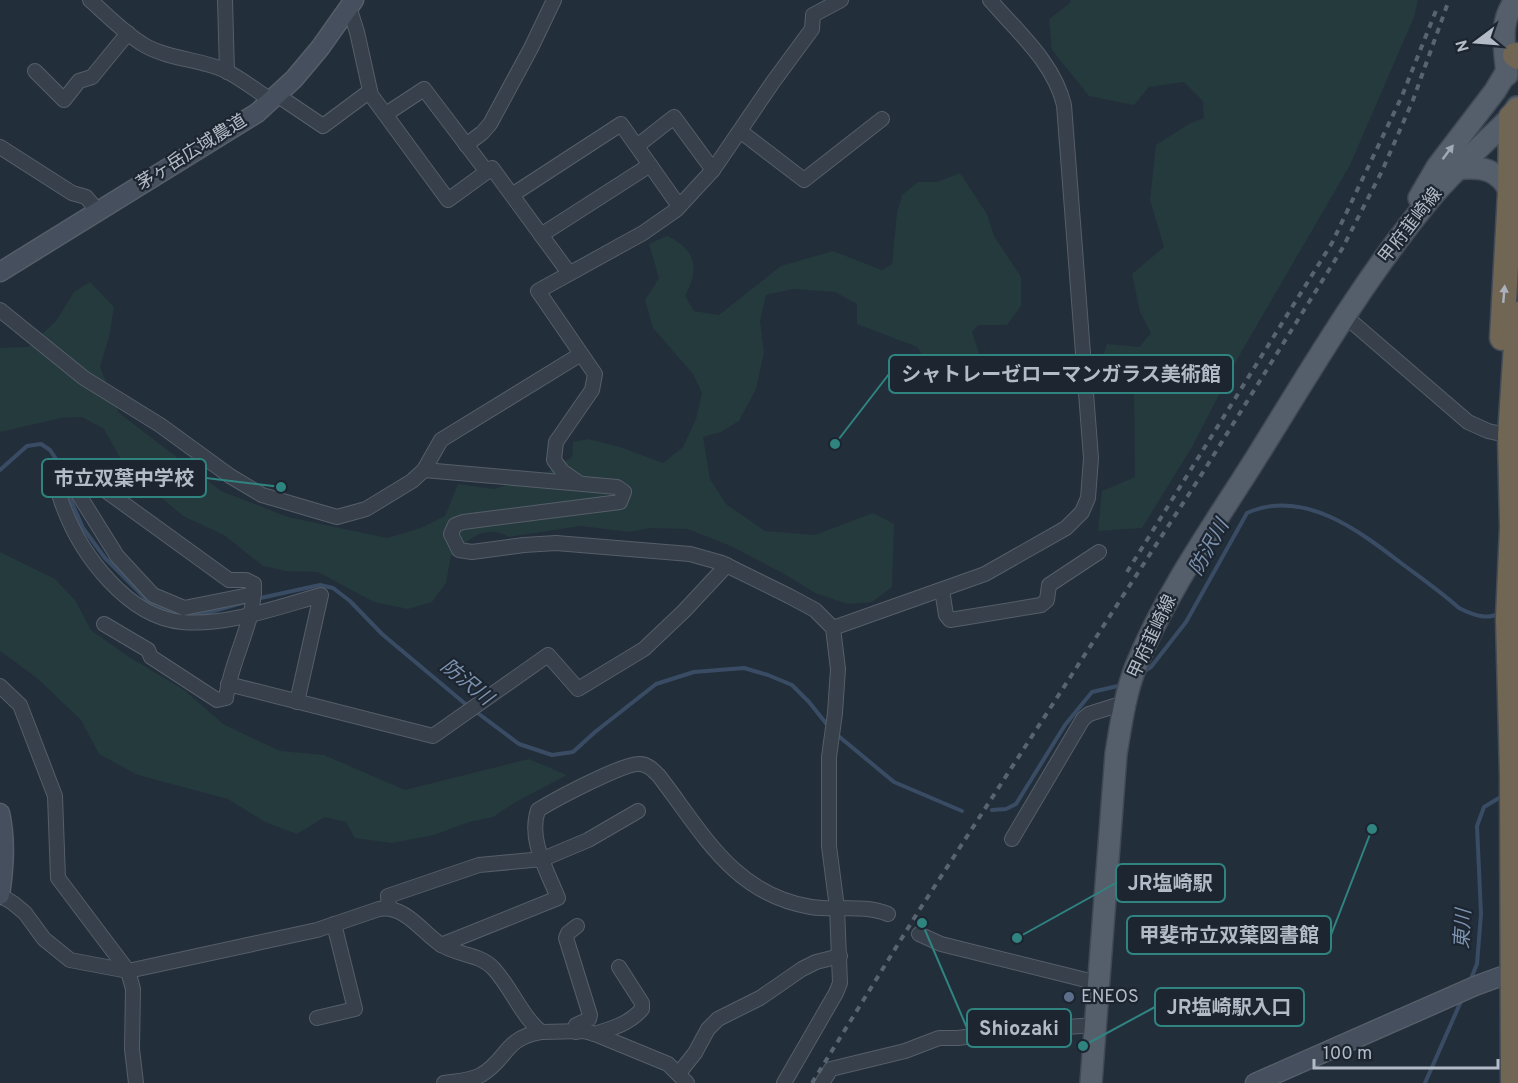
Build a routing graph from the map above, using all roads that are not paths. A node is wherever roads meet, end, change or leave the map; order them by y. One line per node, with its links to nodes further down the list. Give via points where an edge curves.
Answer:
1 (90, 0): 8 (street)
2 (225, 0): 11 (street)
3 (554, 0): 18 (street, via 490,124)
4 (841, 0): 17 (street, via 813,15 812,29)
5 (990, 0): 45 (street, via 1048,68 1060,88 1064,105 1091,458 1088,498 1082,512 1066,528 986,574)
6 (1516, 0): 9 (main road, via 1509,9 1504,32)
7 (351, 4): 12 (street); 13 (street, 茅ヶ岳広域農道, via 301,71)
8 (128, 33): 10 (street, via 92,77 79,81 64,100); 11 (street, via 146,46)
9 (1514, 65): 14 (main road); 32 (main road, one-way to 9, via 1437,166)
10 (34, 71)
11 (227, 72): 13 (street)
12 (370, 91): 13 (street, via 323,126); 15 (street)
13 (274, 98): 28 (street, 茅ヶ岳広域農道, via 240,125)
14 (1516, 111): 22 (main road, 甲府韮崎線); 25 (highway)
15 (386, 114): 18 (street, via 424,89); 24 (street, via 448,200)
16 (882, 119): 17 (street, via 804,180)
17 (740, 131): 23 (street)
18 (466, 145): 24 (street)
19 (637, 146): 21 (street); 23 (street, via 674,117); 26 (street, via 621,124)
20 (0, 147): 28 (street, via 72,193 86,197)
21 (650, 165): 27 (street); 29 (street)
22 (1457, 169): 25 (main road, via 1485,168 1506,183); 32 (main road, 甲府韮崎線)
23 (713, 170): 27 (street)
24 (486, 172): 26 (street, via 492,168)
25 (1510, 193): 37 (highway, one-way to 25, via 1502,353)
26 (512, 195): 29 (street)
27 (679, 206): 31 (street, via 643,233)
28 (98, 212): 30 (street, 茅ヶ岳広域農道)
29 (541, 235): 31 (street)
30 (0, 272)
31 (569, 273): 36 (street, via 538,291)
32 (1374, 274): 35 (main road, 甲府韮崎線)
33 (0, 310): 38 (street, via 84,378 262,495 337,517 366,508)
34 (1518, 314): 37 (highway)
35 (1345, 315): 37 (street, via 1468,422); 51 (main road, 甲府韮崎線, via 1161,614 1136,666)
36 (581, 354): 38 (street, via 441,440); 42 (street, via 595,374 592,390 556,442 554,460)
37 (1510, 436): 68 (highway, via 1508,618)
38 (424, 470): 42 (street)
39 (70, 474): 46 (street, via 117,556 153,595 184,608)
40 (54, 476): 46 (street, via 63,507 97,566 117,589 149,613 162,619 208,622)
41 (91, 480): 46 (street, via 229,580 254,584)
42 (580, 484): 44 (street, via 617,487 624,492 620,502 463,522 455,525 451,534 454,542 459,550 472,552 556,543 690,554)
43 (1099, 552): 45 (street, via 1049,585 1047,600 1041,605 950,620)
44 (727, 565): 48 (street, via 815,610); 52 (street, via 645,649 579,689 548,655 433,736)
45 (942, 590): 48 (street)
46 (252, 604): 49 (street); 52 (street, via 321,595)
47 (104, 624): 49 (street, via 217,700 226,698)
48 (833, 628): 59 (street, via 838,669 831,739 829,846)
49 (228, 684): 52 (street)
50 (0, 686): 67 (street, via 20,705 55,796 58,878)
51 (1126, 698): 55 (street, via 1083,720); 69 (main road, 甲府韮崎線, via 1116,754)
52 (297, 702)
53 (638, 810): 56 (street, via 588,840)
54 (0, 813): 57 (street, via 4,831)
55 (1012, 839)
56 (543, 859): 58 (street, via 479,865 388,896); 59 (street, via 534,834 538,810 638,763 649,766 659,776 728,866 746,881 787,901); 64 (street, via 558,898)
57 (0, 895): 67 (street, via 25,913 44,939 70,960)
58 (389, 907): 61 (street); 64 (street, via 399,910)
59 (837, 908): 60 (street, via 866,908); 65 (street)
60 (888, 915)
61 (334, 924): 67 (street); 70 (street, via 355,1009)
62 (577, 927): 73 (street, via 566,938 590,1015 576,1025)
63 (919, 934): 69 (street, via 940,944)
64 (441, 945): 72 (street, via 484,960 494,968)
65 (840, 956): 75 (street, via 802,969 760,998 718,1019 708,1029); 79 (street, via 836,993)
66 (619, 967): 74 (street, via 642,1009 622,1024)
67 (128, 971): 77 (street, via 133,989)
68 (1516, 971): 82 (street); 83 (highway)
69 (1098, 983): 71 (main road, 甲府韮崎線)
70 (317, 1018)
71 (1095, 1025): 80 (street, via 939,1038 905,1051 831,1069); 81 (main road, 甲府韮崎線)
72 (541, 1032): 73 (street); 76 (street, via 513,1042 492,1067)
73 (576, 1032): 74 (street)
74 (594, 1034): 75 (street, via 668,1064)
75 (683, 1078)
76 (469, 1081): 78 (street)
77 (136, 1083)
78 (444, 1083)
79 (784, 1083)
80 (822, 1083)
81 (1091, 1083)
82 (1255, 1083)
83 (1514, 1083)

